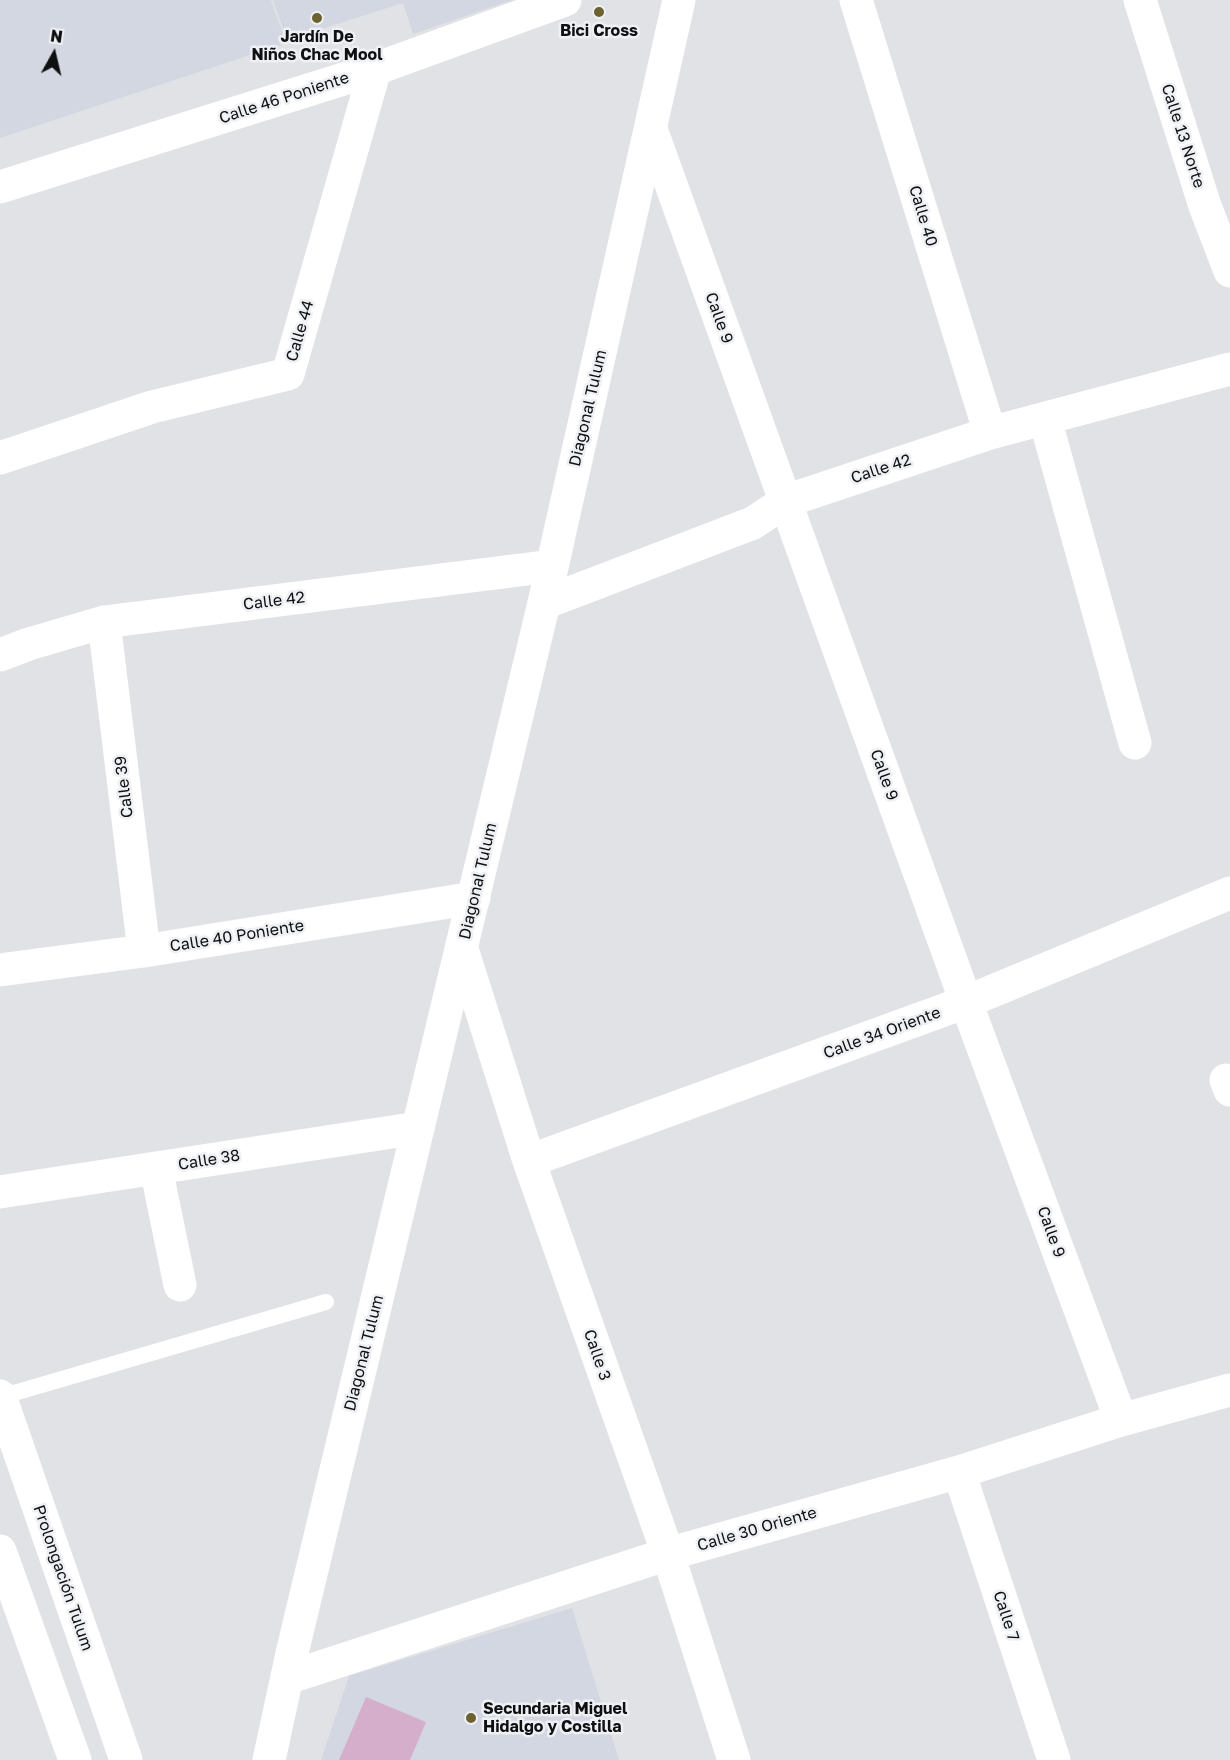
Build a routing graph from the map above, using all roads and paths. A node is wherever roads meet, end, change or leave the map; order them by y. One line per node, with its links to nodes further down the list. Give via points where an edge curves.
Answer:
1 (565, 0): 5 (street, Calle 46 Poniente)
2 (679, 0): 6 (street, Diagonal Tulum)
3 (856, 0): 12 (street, Calle 40)
4 (1140, 0): 8 (street, Calle 13 Norte)
5 (375, 69): 7 (street, Calle 46 Poniente); 13 (street, Calle 44, via 288,374 152,407)
6 (651, 129): 14 (street, Calle 9); 15 (street, Diagonal Tulum)
7 (0, 188)
8 (1218, 201): 9 (street, Calle 13 Norte)
9 (1230, 271)
10 (1230, 369): 11 (street, Calle 42)
11 (1044, 419): 12 (street, Calle 42); 19 (street)
12 (990, 433): 14 (street, Calle 42)
13 (0, 458)
14 (786, 501): 16 (street, Calle 42, via 753,523); 25 (street, Calle 9)
15 (552, 566): 16 (street, Diagonal Tulum); 17 (street, Calle 42)
16 (544, 603): 21 (street, Diagonal Tulum)
17 (104, 622): 18 (street, Calle 42); 23 (street, Calle 39)
18 (0, 655)
19 (1136, 743)
20 (1230, 893): 25 (street, Calle 34 Oriente)
21 (474, 898): 22 (street, Diagonal Tulum); 23 (street, Calle 40 Poniente)
22 (462, 950): 26 (street, Diagonal Tulum); 27 (street, Calle 3)
23 (144, 951): 24 (street, Calle 40 Poniente)
24 (0, 970)
25 (966, 1002): 27 (street, Calle 34 Oriente); 34 (street, Calle 9)
26 (418, 1128): 28 (street, Calle 38); 38 (street, Diagonal Tulum)
27 (529, 1161): 37 (street, Calle 3)
28 (156, 1168): 29 (street, Calle 38); 30 (street)
29 (0, 1192)
30 (180, 1285)
31 (326, 1302): 33 (lane)
32 (1230, 1390): 34 (street, Calle 30 Oriente)
33 (0, 1396): 40 (street, Prolongación Tulum)
34 (1121, 1420): 35 (street, Calle 30 Oriente)
35 (959, 1472): 37 (street, Calle 30 Oriente); 43 (street, Calle 7)
36 (0, 1551): 39 (street)
37 (668, 1554): 38 (street, Calle 30 Oriente); 42 (street, Calle 3)
38 (287, 1678): 41 (street, Diagonal Tulum)
39 (75, 1760)
40 (126, 1760)
41 (269, 1760)
42 (734, 1760)
43 (1054, 1760)

